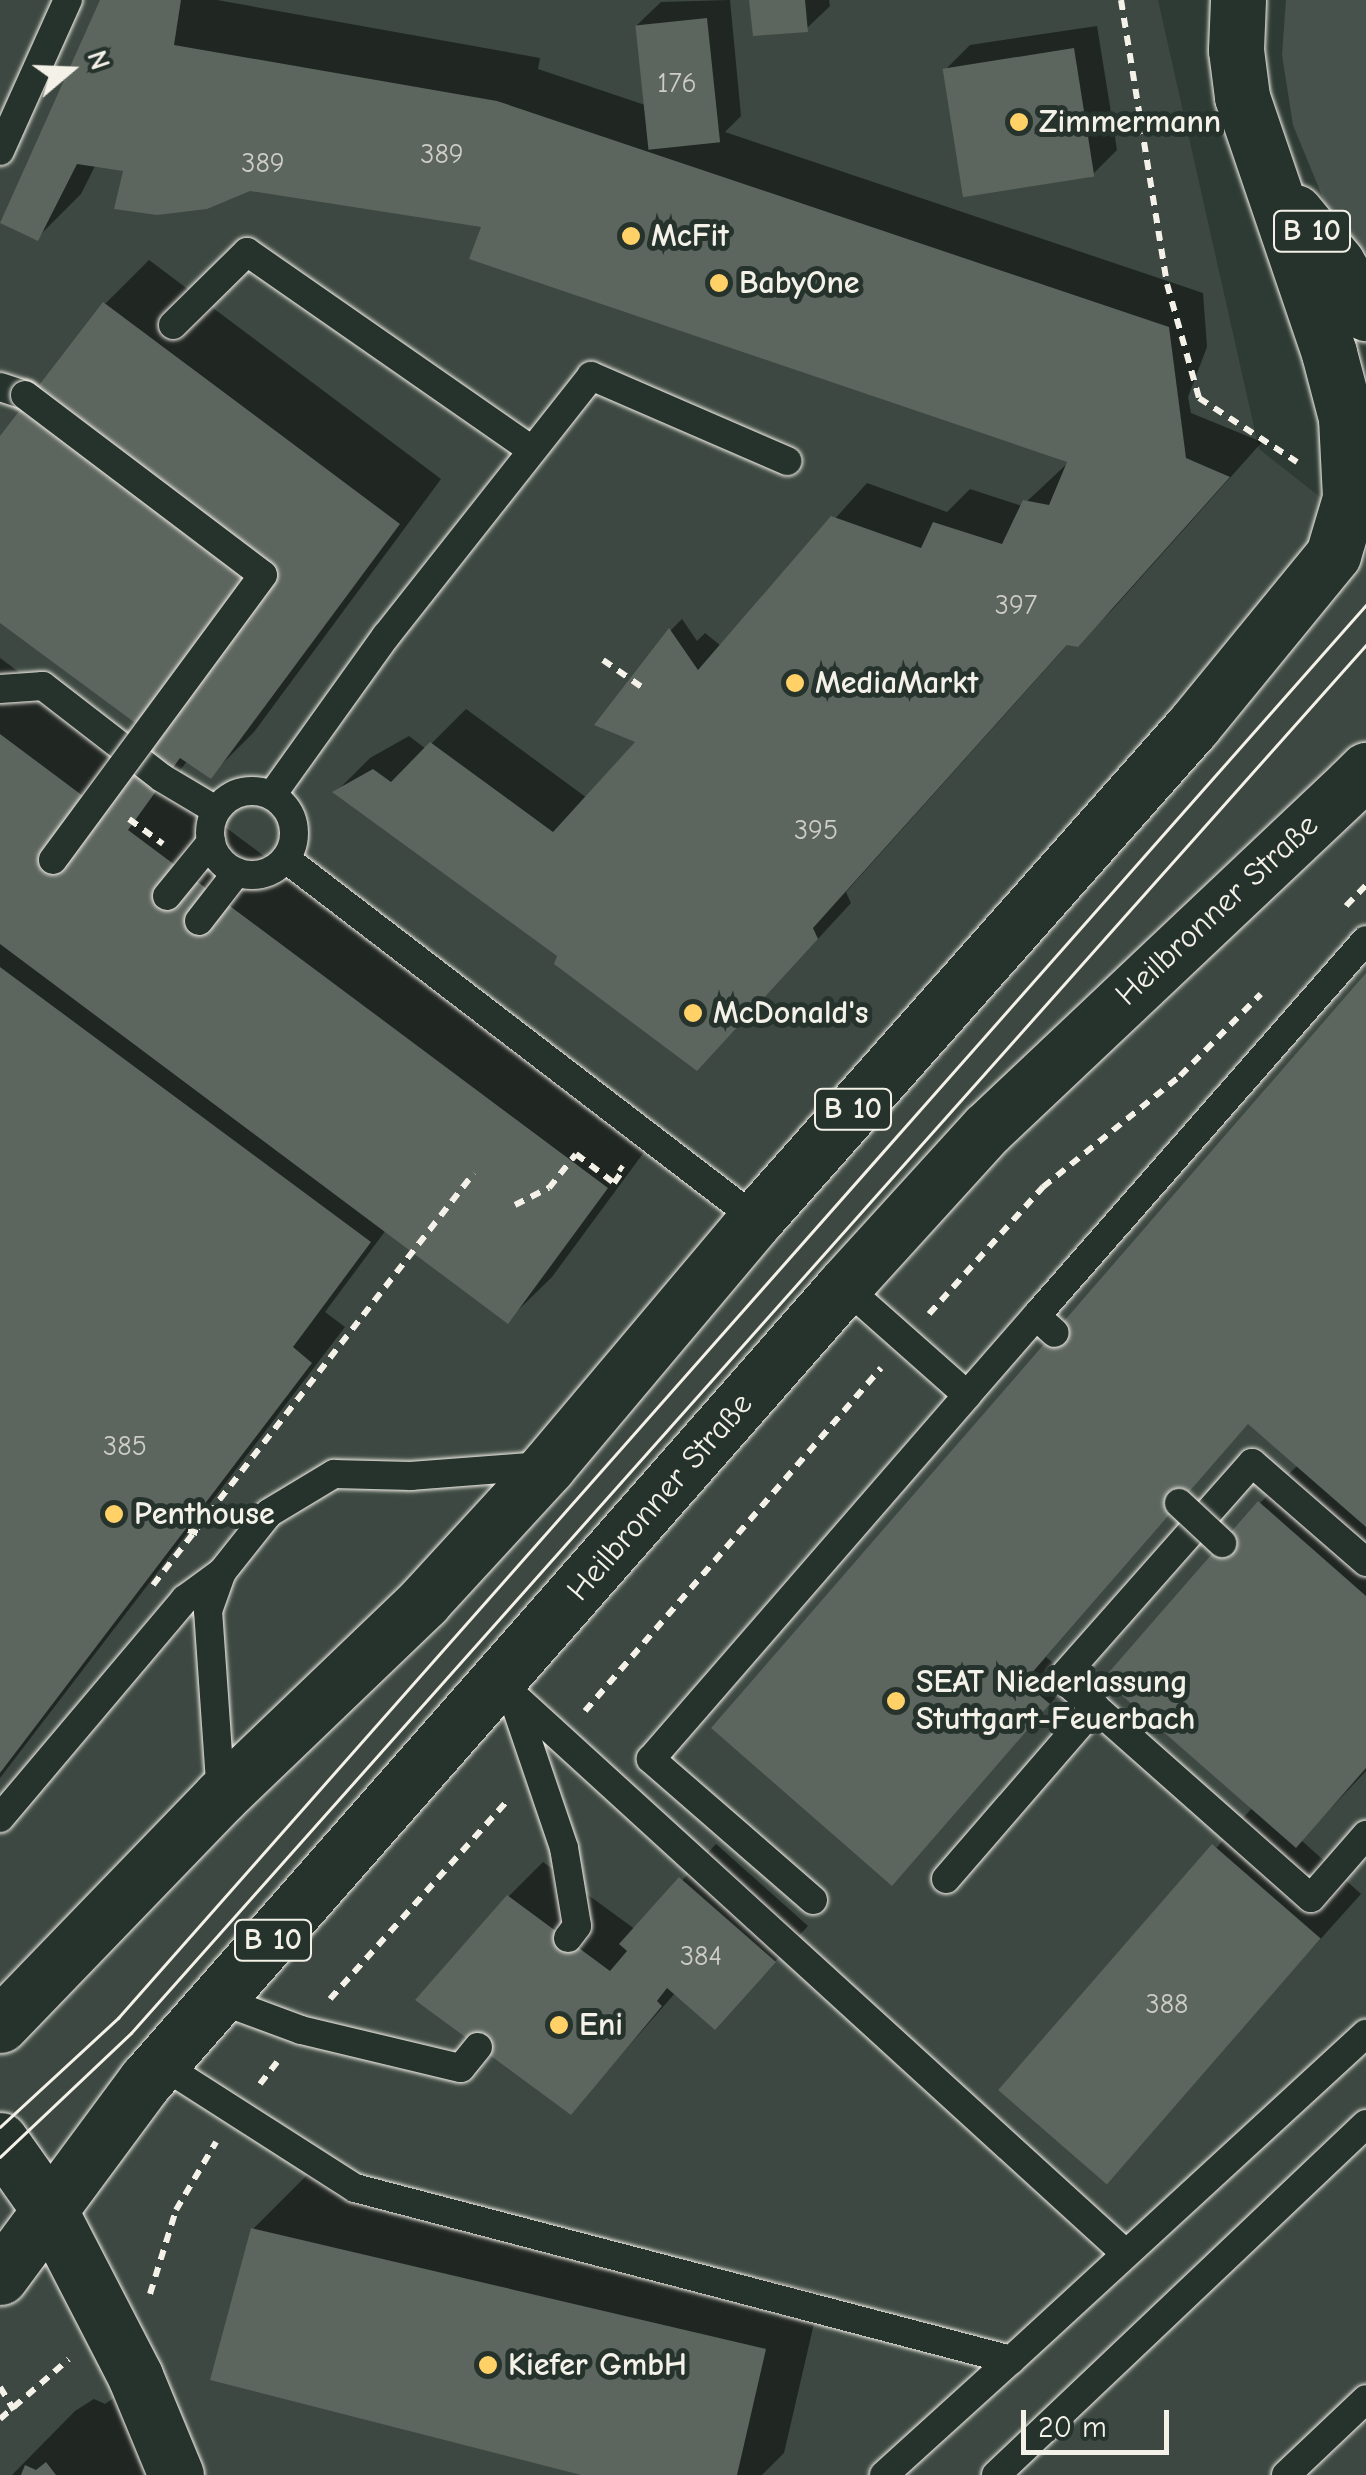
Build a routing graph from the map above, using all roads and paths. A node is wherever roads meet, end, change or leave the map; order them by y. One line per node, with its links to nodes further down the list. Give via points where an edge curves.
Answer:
1 (68, 0): 5 (lane)
2 (1121, 0): 11 (path, via 1167,284 1199,398)
3 (1238, 0): 4 (main road, B 10, via 1242,98)
4 (1257, 150): 6 (main road, B 10); 12 (main road, B 10, via 1346,418)
5 (0, 151)
6 (1366, 313)
7 (173, 326): 9 (lane, via 247,252)
8 (0, 387): 23 (lane, bridge, via 25,395 263,575)
9 (530, 449): 10 (lane, via 591,376); 17 (lane)
10 (786, 461)
11 (1304, 466)
12 (1349, 535): 34 (main road, B 10, via 1194,726)
13 (603, 660): 15 (path)
14 (0, 689): 18 (lane, via 44,686 162,778)
15 (646, 690)
16 (1361, 771): 35 (main road, Heilbronner Straße / B 10, via 987,1129)
17 (272, 795): 18 (lane, via 241,791); 22 (lane, via 290,813 294,836)
18 (216, 810): 20 (lane)
19 (128, 819): 21 (path)
20 (211, 842): 24 (lane, via 225,866); 26 (lane)
21 (163, 844)
22 (286, 859): 24 (lane, via 264,874); 34 (lane)
23 (53, 860)
24 (237, 872): 28 (lane)
25 (1366, 885): 27 (path)
26 (167, 896)
27 (1341, 911)
28 (199, 922)
29 (1366, 940): 37 (lane, via 1045,1325)
30 (1267, 988): 36 (path, via 1180,1076 1044,1186)
31 (623, 1170): 33 (path, bridge, via 614,1183 576,1154 549,1188)
32 (474, 1173): 43 (path, bridge)
33 (515, 1205)
34 (756, 1219): 38 (main road, B 10)
35 (844, 1286): 36 (lane); 44 (main road, Heilbronner Straße / B 10)
36 (905, 1340): 37 (lane); 46 (path)
37 (967, 1396): 52 (lane, via 651,1759)
38 (548, 1466): 42 (lane, via 334,1474 269,1513); 48 (main road, B 10, via 424,1601)
39 (1189, 1512): 40 (lane, bridge); 41 (lane, via 1252,1463); 45 (lane, via 1062,1678)
40 (1222, 1543)
41 (1366, 1562)
42 (222, 1572): 48 (lane, via 208,1611); 49 (lane, via 185,1599)
43 (153, 1586)
44 (508, 1684): 46 (lane); 47 (lane); 54 (main road, Heilbronner Straße / B 10)
45 (1095, 1707): 50 (lane, via 1311,1898); 51 (lane)
46 (561, 1739): 64 (lane)
47 (537, 1768): 53 (lane, via 564,1848 578,1926); 56 (path)
48 (222, 1796): 55 (main road, B 10)
49 (0, 1818)
50 (1366, 1835)
51 (946, 1879)
52 (813, 1900)
53 (568, 1938)
54 (220, 2000): 56 (lane); 59 (main road, Heilbronner Straße / B 10)
55 (0, 2025)
56 (301, 2030): 58 (lane, via 461,2068); 60 (path)
57 (1366, 2034): 64 (lane)
58 (478, 2047)
59 (161, 2064): 60 (lane); 63 (main road, Heilbronner Straße / B 10)
60 (240, 2111): 66 (path, via 176,2210 146,2307); 67 (lane, via 356,2188)
61 (1366, 2124): 74 (lane)
62 (0, 2140): 63 (main road)
63 (50, 2211): 65 (main road, Heilbronner Straße / B 10); 66 (main road)
64 (1126, 2254): 67 (lane)
65 (0, 2277)
66 (109, 2323): 70 (path); 72 (main road)
67 (1011, 2360): 73 (lane)
68 (0, 2387): 70 (path)
69 (1366, 2399): 75 (lane)
70 (14, 2410): 71 (path)
71 (0, 2419)
72 (176, 2475)
73 (884, 2475)
74 (996, 2475)
75 (1286, 2475)

